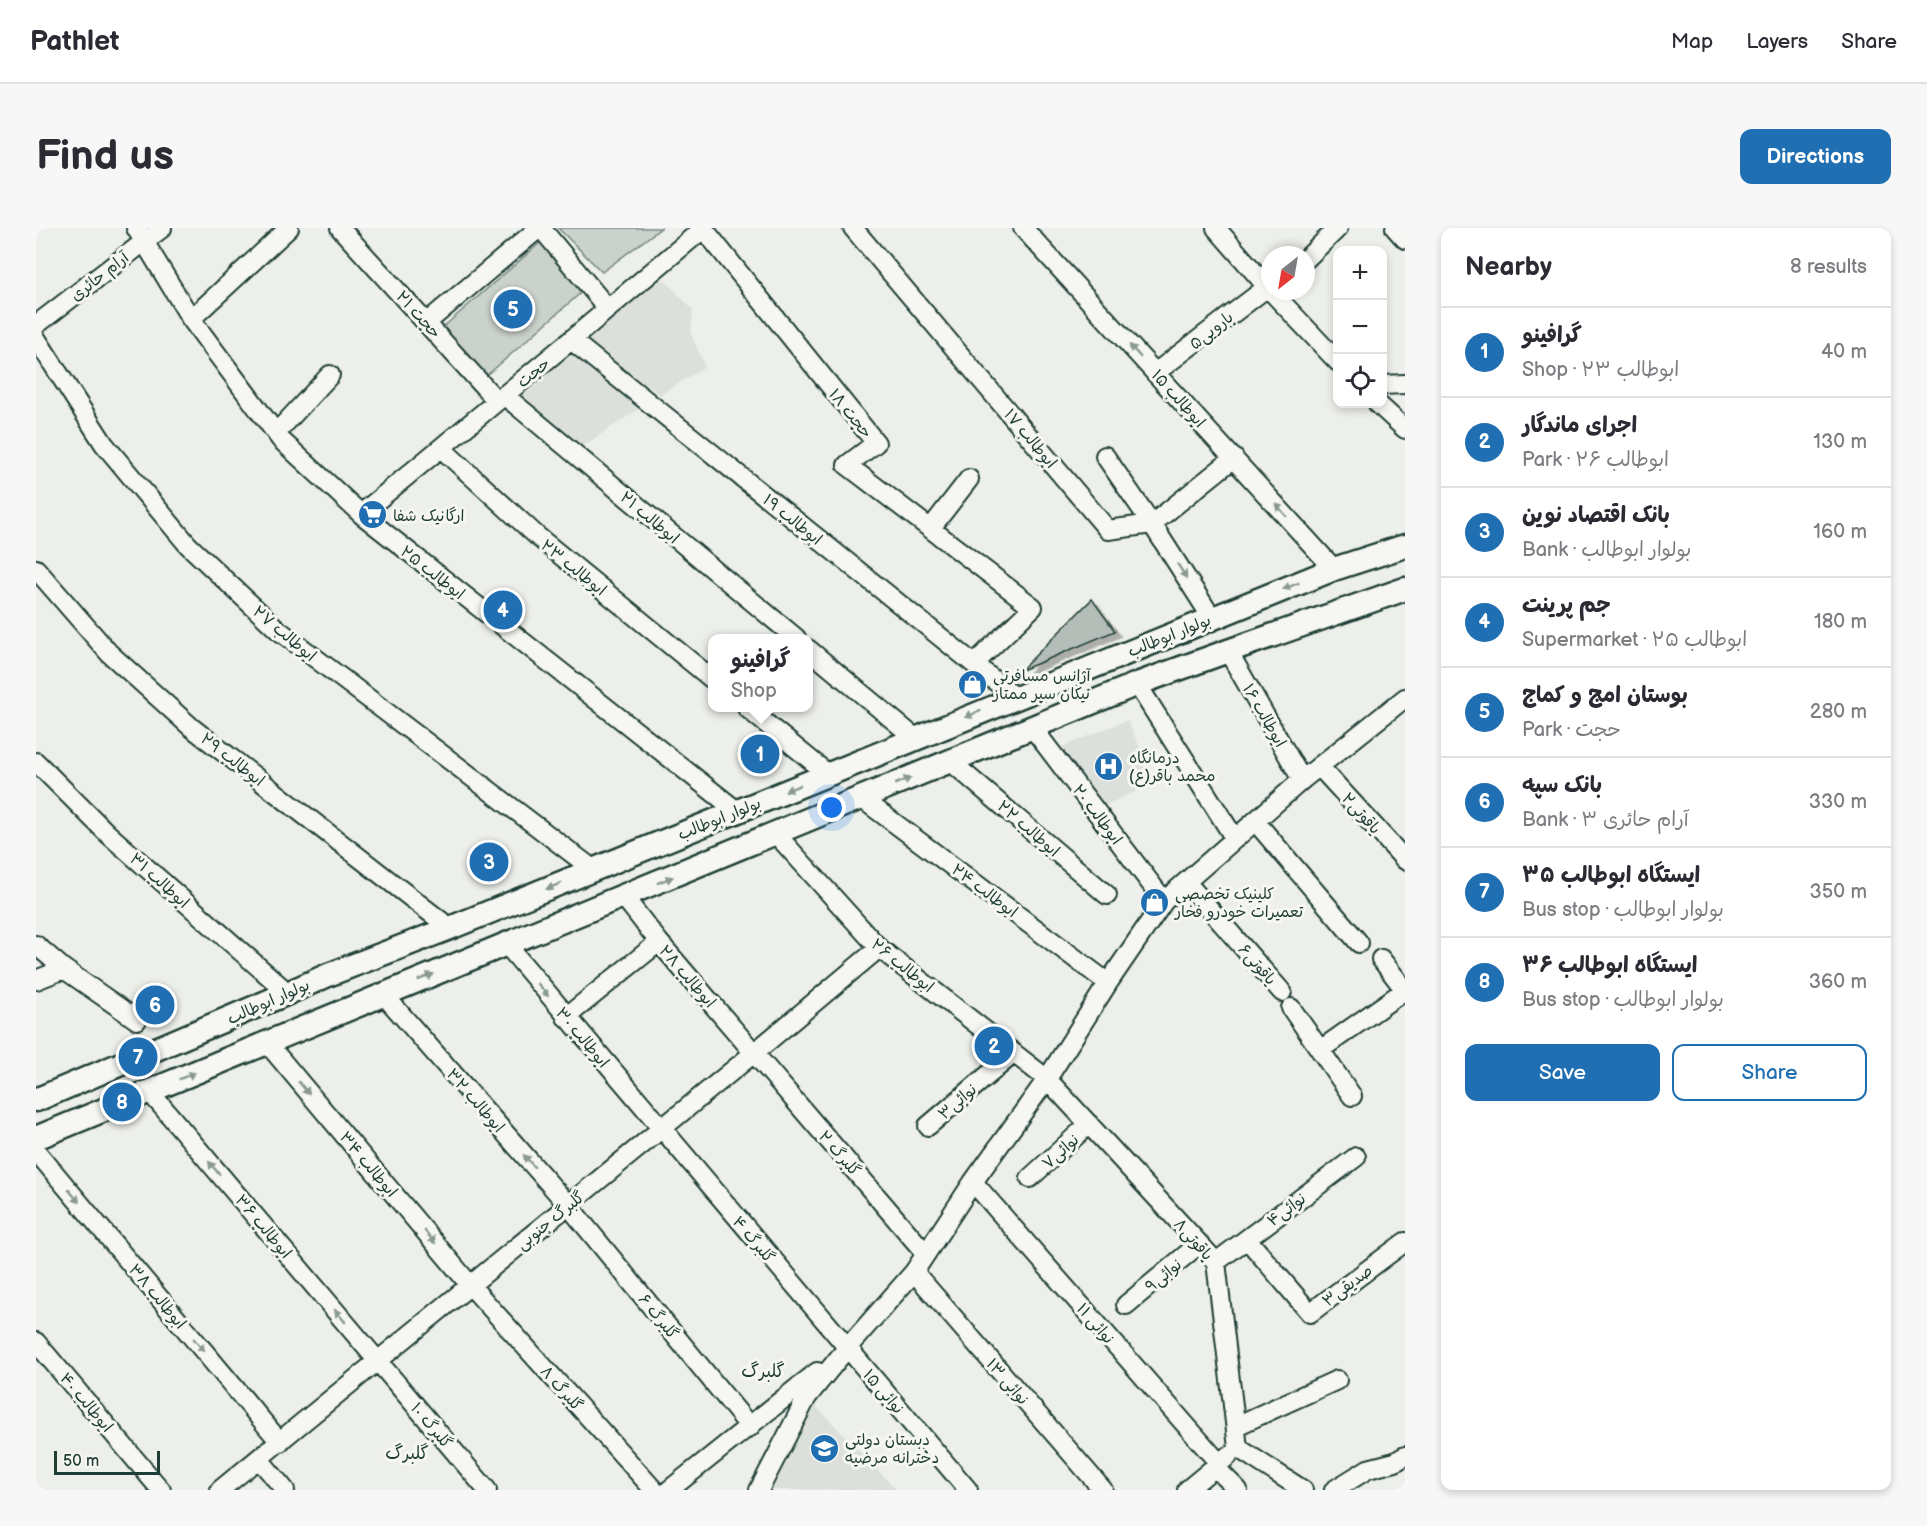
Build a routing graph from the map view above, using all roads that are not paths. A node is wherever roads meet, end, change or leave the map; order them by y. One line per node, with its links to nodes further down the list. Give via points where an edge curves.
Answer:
1 (162, 228): 11 (street, آرام حائری)
2 (289, 228): 18 (street)
3 (340, 228): 19 (street, حجت ۲۱)
4 (540, 228): 17 (street); 19 (street)
5 (703, 228): 17 (street, حجت); 38 (street, حجت ۱۸, via 876,443 847,465)
6 (853, 228): 37 (street, ابوطالب ۱۷, via 1108,530)
7 (1023, 228): 24 (street, ابوطالب ۱۵, one-way to 7)
8 (1338, 228): 13 (street)
9 (1395, 228): 12 (street)
10 (1223, 230): 14 (street)
11 (140, 234): 18 (street, ابوطالب ۲۵); 20 (street, آرام حائری)
12 (1405, 239)
13 (1315, 250)
14 (1261, 277)
15 (1261, 295): 24 (street, بارویی۵)
16 (1281, 300): 23 (street)
17 (608, 309): 22 (street, حجت)
18 (191, 319): 31 (street, ابوطالب ۲۵)
19 (426, 323): 28 (street, حجت ۲۱)
20 (36, 325)
21 (36, 338): 68 (street, ابوطالب ۲۷, via 104,444 188,545 277,629)
22 (571, 340): 28 (street, حجت); 47 (street, ابوطالب ۱۹)
23 (1333, 357)
24 (1155, 373): 34 (street, ابوطالب ۱۵)
25 (330, 375): 31 (street)
26 (1405, 384): 27 (street)
27 (1387, 385)
28 (500, 398): 32 (street, حجت); 44 (street, ابوطالب ۲۱)
29 (1382, 408): 30 (street)
30 (1405, 429)
31 (276, 433): 36 (street, ابوطالب ۲۵)
32 (441, 448): 36 (street, حجت); 49 (street, ابوطالب ۲۳, via 537,536)
33 (1105, 456): 37 (street)
34 (1234, 458): 37 (street); 41 (street, ابوطالب ۱۵, one-way to 34)
35 (969, 479): 38 (street)
36 (360, 514): 63 (street, ابوطالب ۲۵)
37 (1152, 524): 43 (street, one-way to 43)
38 (931, 528): 47 (street, حجت ۱۸, via 1033,607)
39 (1405, 546): 41 (main road, بولوار ابوطالب)
40 (36, 569): 73 (street, ابوطالب ۲۹, via 109,653 191,727)
41 (1334, 569): 43 (main road, بولوار ابوطالب, one-way to 43)
42 (1405, 589): 45 (main road, بولوار ابوطالب)
43 (1212, 618): 48 (main road, بولوار ابوطالب)
44 (790, 634)
45 (1228, 651): 50 (main road, بولوار ابوطالب); 61 (street, ابوطالب ۱۶)
46 (813, 653): 56 (street)
47 (974, 664): 52 (street, ابوطالب ۱۹)
48 (1096, 664): 51 (main road); 52 (main road, بولوار ابوطالب)
49 (708, 676)
50 (1137, 684): 51 (main road, بولوار ابوطالب); 66 (street)
51 (1109, 696): 55 (main road, بولوار ابوطالب)
52 (1015, 697): 56 (main road, بولوار ابوطالب, one-way to 56)
53 (1405, 698): 59 (street)
54 (752, 712): 60 (street)
55 (1032, 728): 57 (main road, بولوار ابوطالب); 72 (street, ابوطالب ۲۰)
56 (915, 738): 60 (main road, بولوار ابوطالب)
57 (950, 761): 62 (main road, بولوار ابوطالب, one-way to 57); 70 (street, ابوطالب ۲۲)
58 (36, 762): 85 (street, ابوطالب ۳۱, via 107,833)
59 (1319, 766): 61 (street); 67 (street, یاقوتی۲)
60 (828, 774): 63 (main road, بولوار ابوطالب, one-way to 63)
61 (1302, 780): 64 (street)
62 (861, 798): 65 (main road, بولوار ابوطالب); 83 (street, ابوطالب ۲۴)
63 (737, 811): 68 (main road, بولوار ابوطالب)
64 (1255, 821): 66 (street); 75 (street)
65 (776, 834): 71 (main road, بولوار ابوطالب, one-way to 65); 78 (street, ابوطالب ۲۶)
66 (1234, 839): 69 (street)
67 (1405, 860)
68 (594, 870): 73 (main road, بولوار ابوطالب, one-way to 73)
69 (1186, 882): 72 (street); 91 (street, یاقوتی۶, via 1286,1000)
70 (1107, 895)
71 (624, 897): 74 (street, ابوطالب ۲۸); 76 (main road, بولوار ابوطالب)
72 (1164, 901): 83 (street)
73 (450, 928): 81 (main road, بولوار ابوطالب)
74 (659, 942): 88 (street); 92 (street, ابوطالب ۲۸)
75 (1359, 943)
76 (506, 944): 86 (main road, بولوار ابوطالب, one-way to 76); 88 (street, ابوطالب ۳۰, one-way to 88)
77 (36, 945): 80 (street)
78 (879, 948): 92 (street, گلبرگ جنوبی); 93 (street, ابوطالب ۲۶)
79 (1381, 958): 84 (street)
80 (64, 969): 82 (street); 89 (street)
81 (328, 975): 85 (main road, بولوار ابوطالب); 87 (main road, via 327,998)
82 (36, 980)
83 (1108, 983): 94 (street)
84 (1405, 990): 91 (street)
85 (288, 993): 97 (main road, بولوار ابوطالب)
86 (384, 995): 87 (main road, بولوار ابوطالب); 106 (street, ابوطالب ۳۲, one-way to 86)
87 (340, 1013): 90 (main road, بولوار ابوطالب)
88 (566, 1017): 100 (street, ابوطالب ۳۰)
89 (137, 1020)
90 (267, 1043): 95 (main road, بولوار ابوطالب, one-way to 90); 113 (street, ابوطالب ۳۴, one-way to 113)
91 (1320, 1050): 96 (street, یاقوتی۶)
92 (754, 1053): 100 (street, گلبرگ جنوبی); 110 (street, گلبرگ ۲)
93 (1014, 1053): 94 (street, ابوطالب ۲۶); 99 (street, نوائی۳)
94 (1047, 1079): 98 (street, یاقوتی۸); 105 (street)
95 (149, 1091): 101 (main road, بولوار ابوطالب); 117 (street, ابوطالب ۳۶, one-way to 95)
96 (1352, 1096)
97 (36, 1100)
98 (1089, 1124): 104 (street, نوائی۷); 109 (street, یاقوتی۸)
99 (928, 1126)
100 (661, 1129): 106 (street, گلبرگ جنوبی); 116 (street, گلبرگ ۴)
101 (36, 1138)
102 (36, 1151): 121 (street, ابوطالب ۳۸, one-way to 121)
103 (1356, 1156): 107 (street, نوائی۴)
104 (1030, 1178)
105 (973, 1182): 110 (street); 125 (street, نوائی ۱۱)
106 (568, 1205): 113 (street, گلبرگ جنوبی); 120 (street, گلبرگ ۶)
107 (1247, 1239): 108 (street, صدیقی۳, via 1310,1313); 111 (street, نوائی۴)
108 (1405, 1242)
109 (1199, 1244): 111 (street, یاقوتی۸); 114 (street, نوائی۹)
110 (926, 1254): 112 (street)
111 (1216, 1262): 119 (street, یاقوتی۸)
112 (914, 1272): 116 (street); 134 (street, نوائی ۱۳)
113 (470, 1285): 117 (street, گلبرگ جنوبی); 130 (street, گلبرگ ۸)
114 (1126, 1305)
115 (36, 1342): 126 (street, ابوطالب ۴۰)
116 (847, 1348): 120 (street); 132 (street, via 807,1396); 133 (street, نوائی ۱۵)
117 (378, 1361): 121 (street, گلبرگ جنوبی); 129 (street, گلبرگ ۱۰)
118 (1337, 1380): 119 (street)
119 (1236, 1426): 122 (street, یاقوتی۸)
120 (750, 1427): 131 (street)
121 (280, 1442): 124 (street, گلبرگ جنوبی)
122 (1238, 1448): 125 (street); 137 (street)
123 (1405, 1456): 138 (street, via 1368,1469)
124 (259, 1459): 127 (street, گلبرگ جنوبی); 128 (street)
125 (1217, 1465): 135 (street); 136 (street, نوائی ۱۱)
126 (161, 1490)
127 (220, 1490)
128 (285, 1490)
129 (487, 1490)
130 (654, 1490)
131 (669, 1490)
132 (759, 1490)
133 (968, 1490)
134 (1103, 1490)
135 (1187, 1490)
136 (1238, 1490)
137 (1303, 1490)
138 (1334, 1490)

